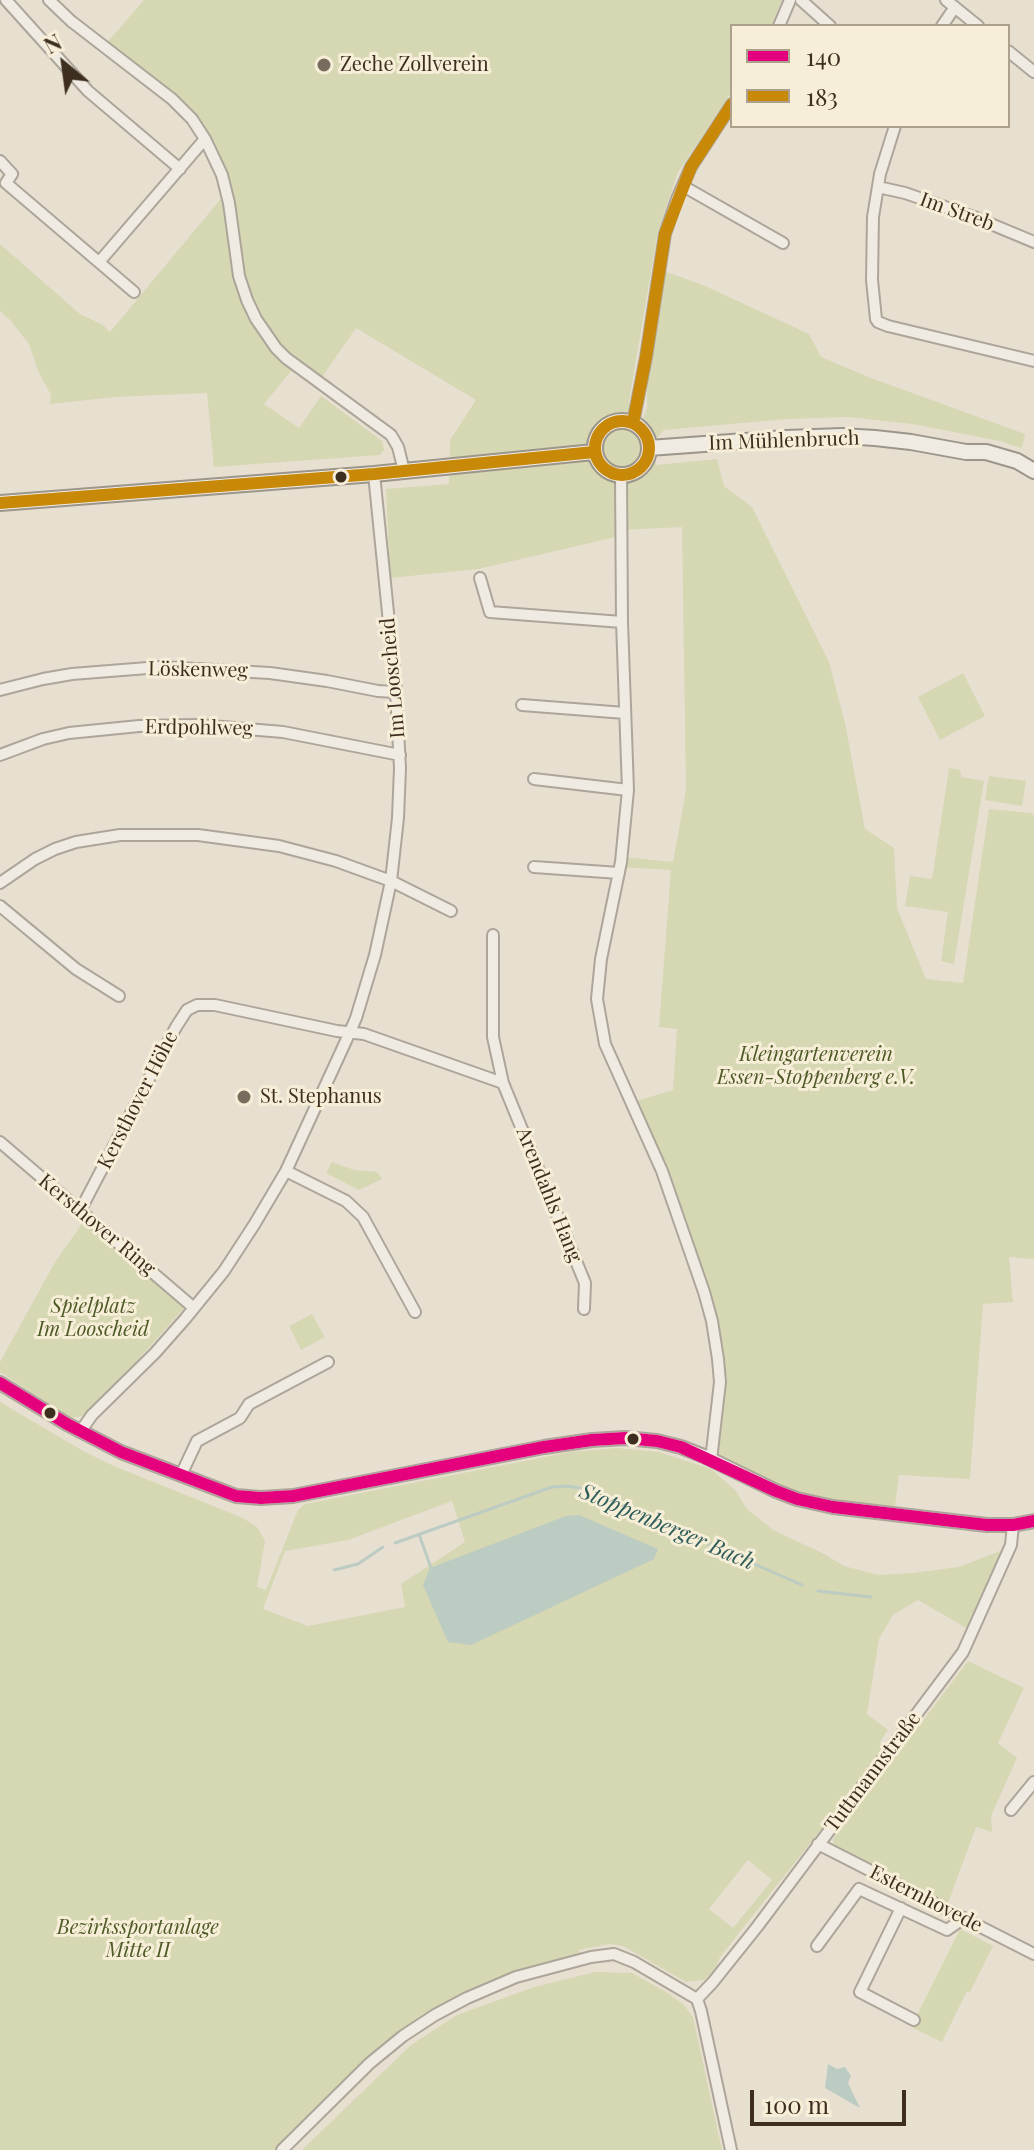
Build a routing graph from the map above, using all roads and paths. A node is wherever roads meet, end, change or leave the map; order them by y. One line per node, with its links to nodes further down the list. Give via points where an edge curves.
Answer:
1 (6, 0): 16 (street, via 88,91)
2 (49, 0): 14 (street, via 172,99)
3 (790, 0): 6 (street)
4 (801, 0): 7 (street)
5 (951, 4): 8 (street); 9 (street)
6 (780, 24)
7 (828, 24)
8 (943, 24)
9 (976, 24)
10 (1010, 53): 11 (street)
11 (1034, 72)
12 (730, 107): 17 (street)
13 (894, 128): 18 (street)
14 (205, 139): 16 (street); 27 (street, via 222,175 239,276 256,319 286,358 391,435)
15 (0, 161): 21 (street, via 12,174 6,183)
16 (180, 169): 21 (street)
17 (683, 186): 20 (street); 24 (street, via 662,248)
18 (878, 187): 19 (street, Im Streb); 23 (street, via 871,250 878,322)
19 (1034, 242)
20 (783, 243)
21 (100, 261): 22 (street)
22 (134, 292)
23 (1034, 361)
24 (633, 423): 25 (main road, via 645,434); 26 (main road, via 607,425)
25 (649, 448): 28 (main road, Im Mühlenbruch, via 842,436 966,452); 30 (main road, via 643,466)
26 (594, 452): 27 (main road); 30 (main road, via 604,468)
27 (404, 471): 29 (main road)
28 (1034, 471)
29 (374, 474): 31 (main road); 35 (street, Im Looscheid)
30 (621, 475): 33 (street)
31 (0, 503)
32 (480, 578): 33 (street, via 490,612)
33 (622, 622): 37 (street)
34 (0, 690): 35 (street, Löskenweg, via 72,674 160,667 270,673)
35 (396, 692): 39 (street, Im Looscheid)
36 (522, 705): 37 (street)
37 (625, 713): 41 (street)
38 (0, 755): 39 (street, Erdpohlweg, via 69,733 199,725 283,732)
39 (400, 755): 44 (street, Im Looscheid)
40 (534, 779): 41 (street)
41 (628, 790): 43 (street)
42 (534, 867): 43 (street)
43 (619, 873): 61 (street, via 599,978 600,1023 662,1171 708,1307 720,1382)
44 (391, 881): 45 (street, via 279,846 174,834 76,842 35,859); 47 (street); 50 (street, Im Looscheid)
45 (0, 883)
46 (0, 906): 49 (street, via 76,969)
47 (451, 911)
48 (493, 935): 51 (street, Arendahls Hang, via 493,1037)
49 (119, 996)
50 (350, 1033): 51 (street); 53 (street, Im Looscheid); 54 (street, Kersthover Höhe, via 215,1005 187,1010)
51 (503, 1083): 56 (street, Arendahls Hang, via 585,1283)
52 (0, 1142): 54 (street, Kersthover Ring)
53 (286, 1171): 55 (street, Im Looscheid, via 240,1247); 57 (street, via 346,1201 363,1217)
54 (80, 1211): 55 (street, Kersthover Ring)
55 (194, 1308): 60 (street, Im Looscheid)
56 (584, 1309)
57 (415, 1312)
58 (328, 1362): 62 (street, via 249,1404 240,1418 197,1441)
59 (0, 1383): 60 (street)
60 (80, 1432): 62 (street)
61 (711, 1460): 62 (street, via 657,1441 592,1440 276,1497 236,1496); 64 (street, via 776,1491 833,1507)
62 (181, 1475)
63 (1034, 1521): 64 (street)
64 (1013, 1525): 67 (street, Tuttmannstraße, via 1011,1545 963,1652)
65 (1034, 1782): 66 (street)
66 (1011, 1810)
67 (818, 1844): 69 (street, Esternhovede); 72 (street, Tuttmannstraße)
68 (901, 1908): 69 (street, via 947,1930); 70 (street, via 859,1889); 73 (street, via 860,1992)
69 (964, 1918): 71 (street, Esternhovede)
70 (817, 1946)
71 (1034, 1954)
72 (697, 1999): 74 (street, via 614,1954 516,1977 467,1998 403,2036); 75 (street)
73 (914, 2020)
74 (282, 2150)
75 (731, 2150)

